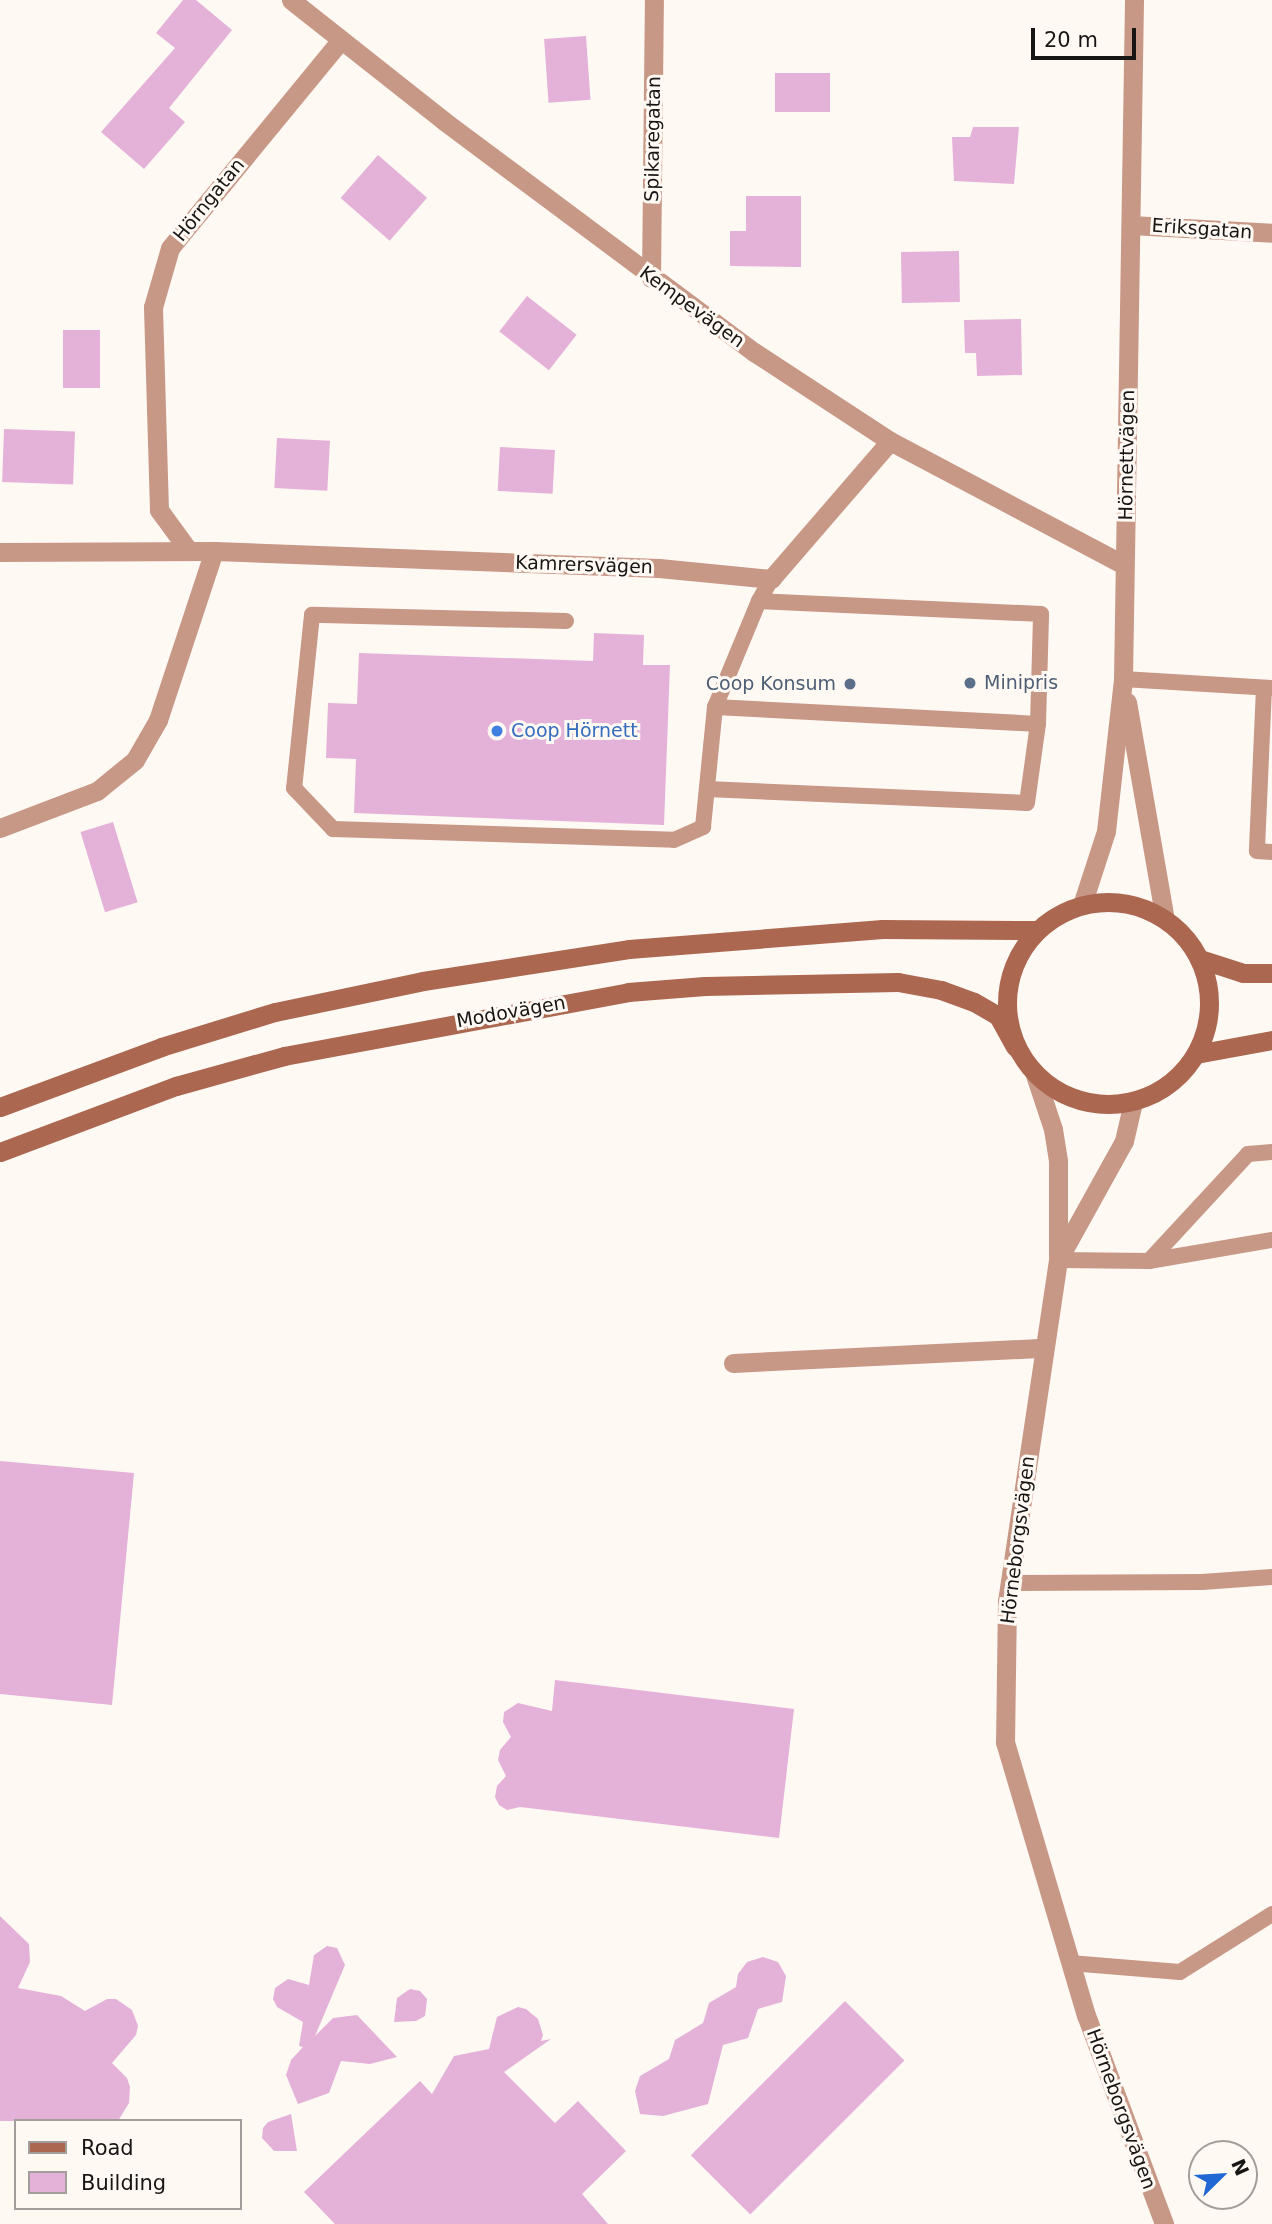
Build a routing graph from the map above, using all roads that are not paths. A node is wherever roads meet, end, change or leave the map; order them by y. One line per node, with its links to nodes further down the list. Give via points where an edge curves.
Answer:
1 (291, 0): 4 (street, Kempevägen)
2 (654, 0): 7 (street, Spikaregatan)
3 (1134, 0): 5 (street, Hörnettvägen)
4 (341, 40): 7 (street, Kempevägen); 9 (street, Hörngatan, via 170,248 153,307 159,509)
5 (1131, 225): 6 (street, Eriksgatan); 12 (street, Hörnettvägen)
6 (1272, 233)
7 (651, 278): 8 (street, Kempevägen)
8 (890, 441): 12 (street, Kempevägen); 13 (street)
9 (189, 551): 10 (street, Kamrersvägen); 11 (street, Kamrersvägen)
10 (214, 551): 13 (street, Kamrersvägen, via 659,568); 21 (street, via 158,720 135,760 97,791)
11 (0, 552)
12 (1124, 565): 16 (street, Hörnettvägen)
13 (771, 579): 14 (lane)
14 (759, 601): 18 (lane); 19 (lane, via 1041,614)
15 (566, 621): 20 (lane, via 312,615 294,788 333,829 674,840 703,827)
16 (1123, 679): 17 (lane); 23 (street, Hörnettvägen, via 1105,831); 24 (street)
17 (1268, 688): 22 (lane, via 1257,851)
18 (715, 707): 19 (lane); 20 (lane)
19 (1038, 724): 20 (lane, via 1027,803)
20 (707, 789)
21 (0, 828)
22 (1272, 852)
23 (1083, 905): 24 (main road, via 1131,904); 25 (main road, via 1058,914)
24 (1164, 914): 26 (main road)
25 (1037, 930): 29 (main road, via 1018,955 1008,985 1007,1017); 33 (main road, via 882,929 629,949 423,981 275,1012 161,1047)
26 (1200, 959): 27 (main road, via 1243,973); 30 (main road, via 1209,991 1208,1023)
27 (1272, 973)
28 (1272, 1040): 30 (main road)
29 (1016, 1047): 31 (main road); 34 (main road, Modovägen, via 998,1016 974,1002 898,982 628,992 284,1056 176,1086)
30 (1196, 1054): 32 (main road, via 1180,1076)
31 (1035, 1075): 32 (main road, via 1064,1095 1098,1105); 37 (street, via 1053,1129 1058,1162)
32 (1133, 1102): 37 (street, Hörneborgsvägen, via 1124,1141)
33 (0, 1107)
34 (0, 1152)
35 (1272, 1152): 38 (lane, via 1248,1154)
36 (1272, 1240): 38 (lane)
37 (1058, 1260): 38 (lane); 39 (street, Hörneborgsvägen)
38 (1149, 1261)
39 (1044, 1348): 40 (street); 42 (street, Hörneborgsvägen)
40 (733, 1363)
41 (1272, 1577): 42 (lane)
42 (1010, 1583): 44 (street, Hörneborgsvägen, via 1005,1742)
43 (1272, 1914): 44 (lane, via 1180,1972)
44 (1070, 1963): 45 (street, Hörneborgsvägen)
45 (1164, 2224)

